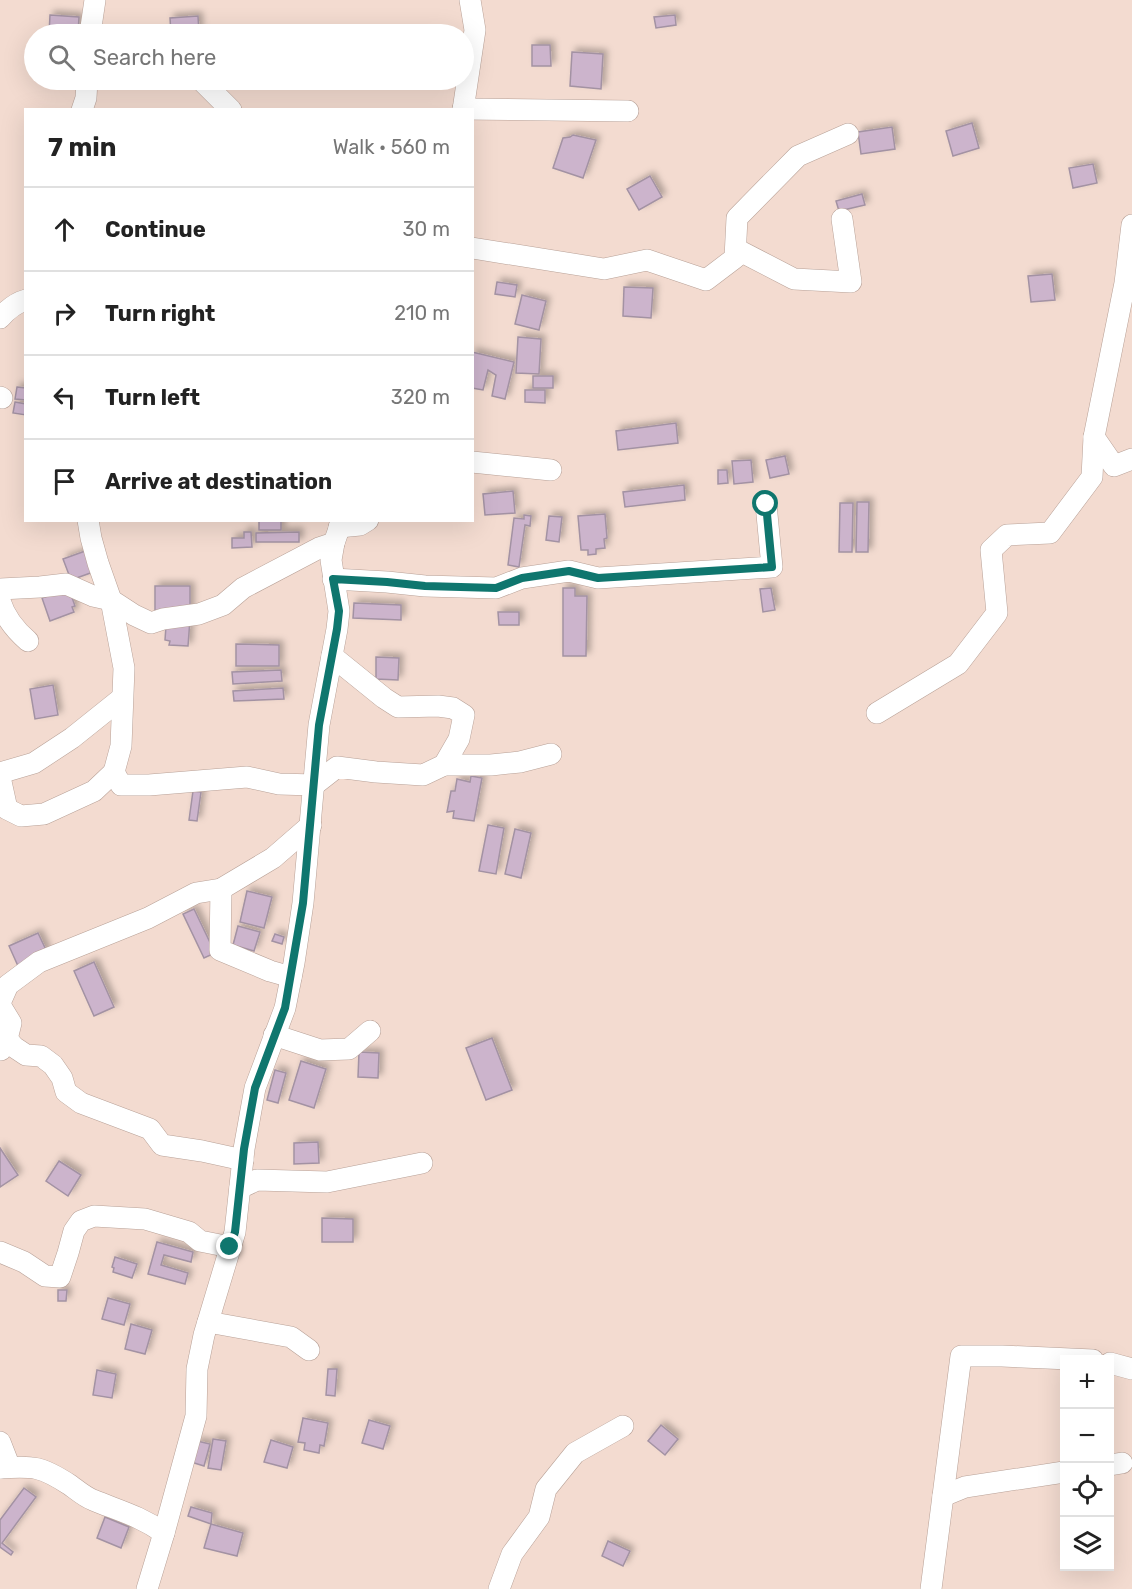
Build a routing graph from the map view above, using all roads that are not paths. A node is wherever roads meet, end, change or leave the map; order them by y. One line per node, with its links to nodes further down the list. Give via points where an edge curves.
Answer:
1 (95, 0): 3 (street)
2 (470, 0): 4 (street)
3 (91, 24)
4 (474, 24)
5 (86, 90): 8 (street)
6 (211, 90): 9 (street)
7 (466, 90): 10 (street)
8 (83, 108)
9 (229, 108)
10 (463, 108)
11 (474, 109): 12 (street)
12 (628, 111)
13 (848, 134): 17 (street, via 798,156 737,218)
14 (842, 219): 17 (street, via 851,282 794,279)
15 (1132, 225): 20 (street, via 1125,283)
16 (474, 248): 17 (street, via 604,269 647,260 706,280 735,258)
17 (736, 249)
18 (24, 301): 19 (street)
19 (0, 318)
20 (1094, 437): 21 (street, via 1114,466); 35 (street, via 1092,477 1050,533 1007,535 991,550 997,613 958,664)
21 (1132, 459)
22 (474, 462): 23 (street)
23 (552, 471)
24 (766, 504): 28 (street, via 772,567 598,578 569,571 522,578 496,588)
25 (88, 522): 30 (street)
26 (365, 522): 27 (street)
27 (338, 530): 28 (street, via 331,560); 30 (street, via 320,548 243,588 223,605 199,614 152,623)
28 (333, 579): 33 (street, via 339,611)
29 (0, 589): 30 (street, via 66,584)
30 (111, 600): 34 (street, via 124,668)
31 (0, 601): 32 (street, via 3,612)
32 (28, 641)
33 (332, 656): 37 (street, via 398,707 453,708 464,715 459,739); 40 (street, via 319,725)
34 (122, 698): 38 (street, via 121,746); 39 (street, via 34,763)
35 (877, 713)
36 (551, 754): 37 (street, via 491,765)
37 (444, 765): 40 (street, via 423,775 336,766)
38 (114, 772): 39 (street, via 94,791 44,814 21,816 7,809); 40 (street, via 121,784 247,777 279,784)
39 (0, 775)
40 (314, 785): 41 (street)
41 (311, 825): 42 (street, via 273,858); 43 (street)
42 (221, 889): 43 (street, via 220,950); 44 (street, via 196,893 148,918 39,962 8,985)
43 (291, 977): 46 (street)
44 (0, 1004): 47 (street, via 11,1023)
45 (370, 1032): 46 (street, via 349,1049 320,1050)
46 (274, 1035): 48 (street, via 255,1088)
47 (3, 1045): 48 (street, via 26,1055 40,1056 53,1065 66,1092 81,1103 150,1129 162,1145)
48 (243, 1160): 50 (street)
49 (422, 1163): 50 (street, via 327,1182 257,1180)
50 (240, 1188): 51 (street)
51 (230, 1247): 52 (street, via 200,1242 189,1232 145,1219 94,1216 81,1221 74,1231 60,1277 45,1276); 53 (street)
52 (0, 1252)
53 (208, 1322): 54 (street, via 291,1337); 63 (street, via 197,1369 196,1416)
54 (309, 1350)
55 (1060, 1358): 62 (street, via 961,1356)
56 (1114, 1364): 57 (street)
57 (1132, 1369)
58 (623, 1426): 65 (street, via 575,1453 546,1489 539,1517 512,1554)
59 (0, 1442): 60 (street, via 6,1460)
60 (0, 1468): 63 (street, via 30,1466 51,1472 90,1499 127,1512)
61 (1060, 1473): 62 (street, via 966,1487)
62 (943, 1496): 66 (street)
63 (164, 1533): 64 (street)
64 (147, 1589)
65 (500, 1589)
66 (931, 1589)

